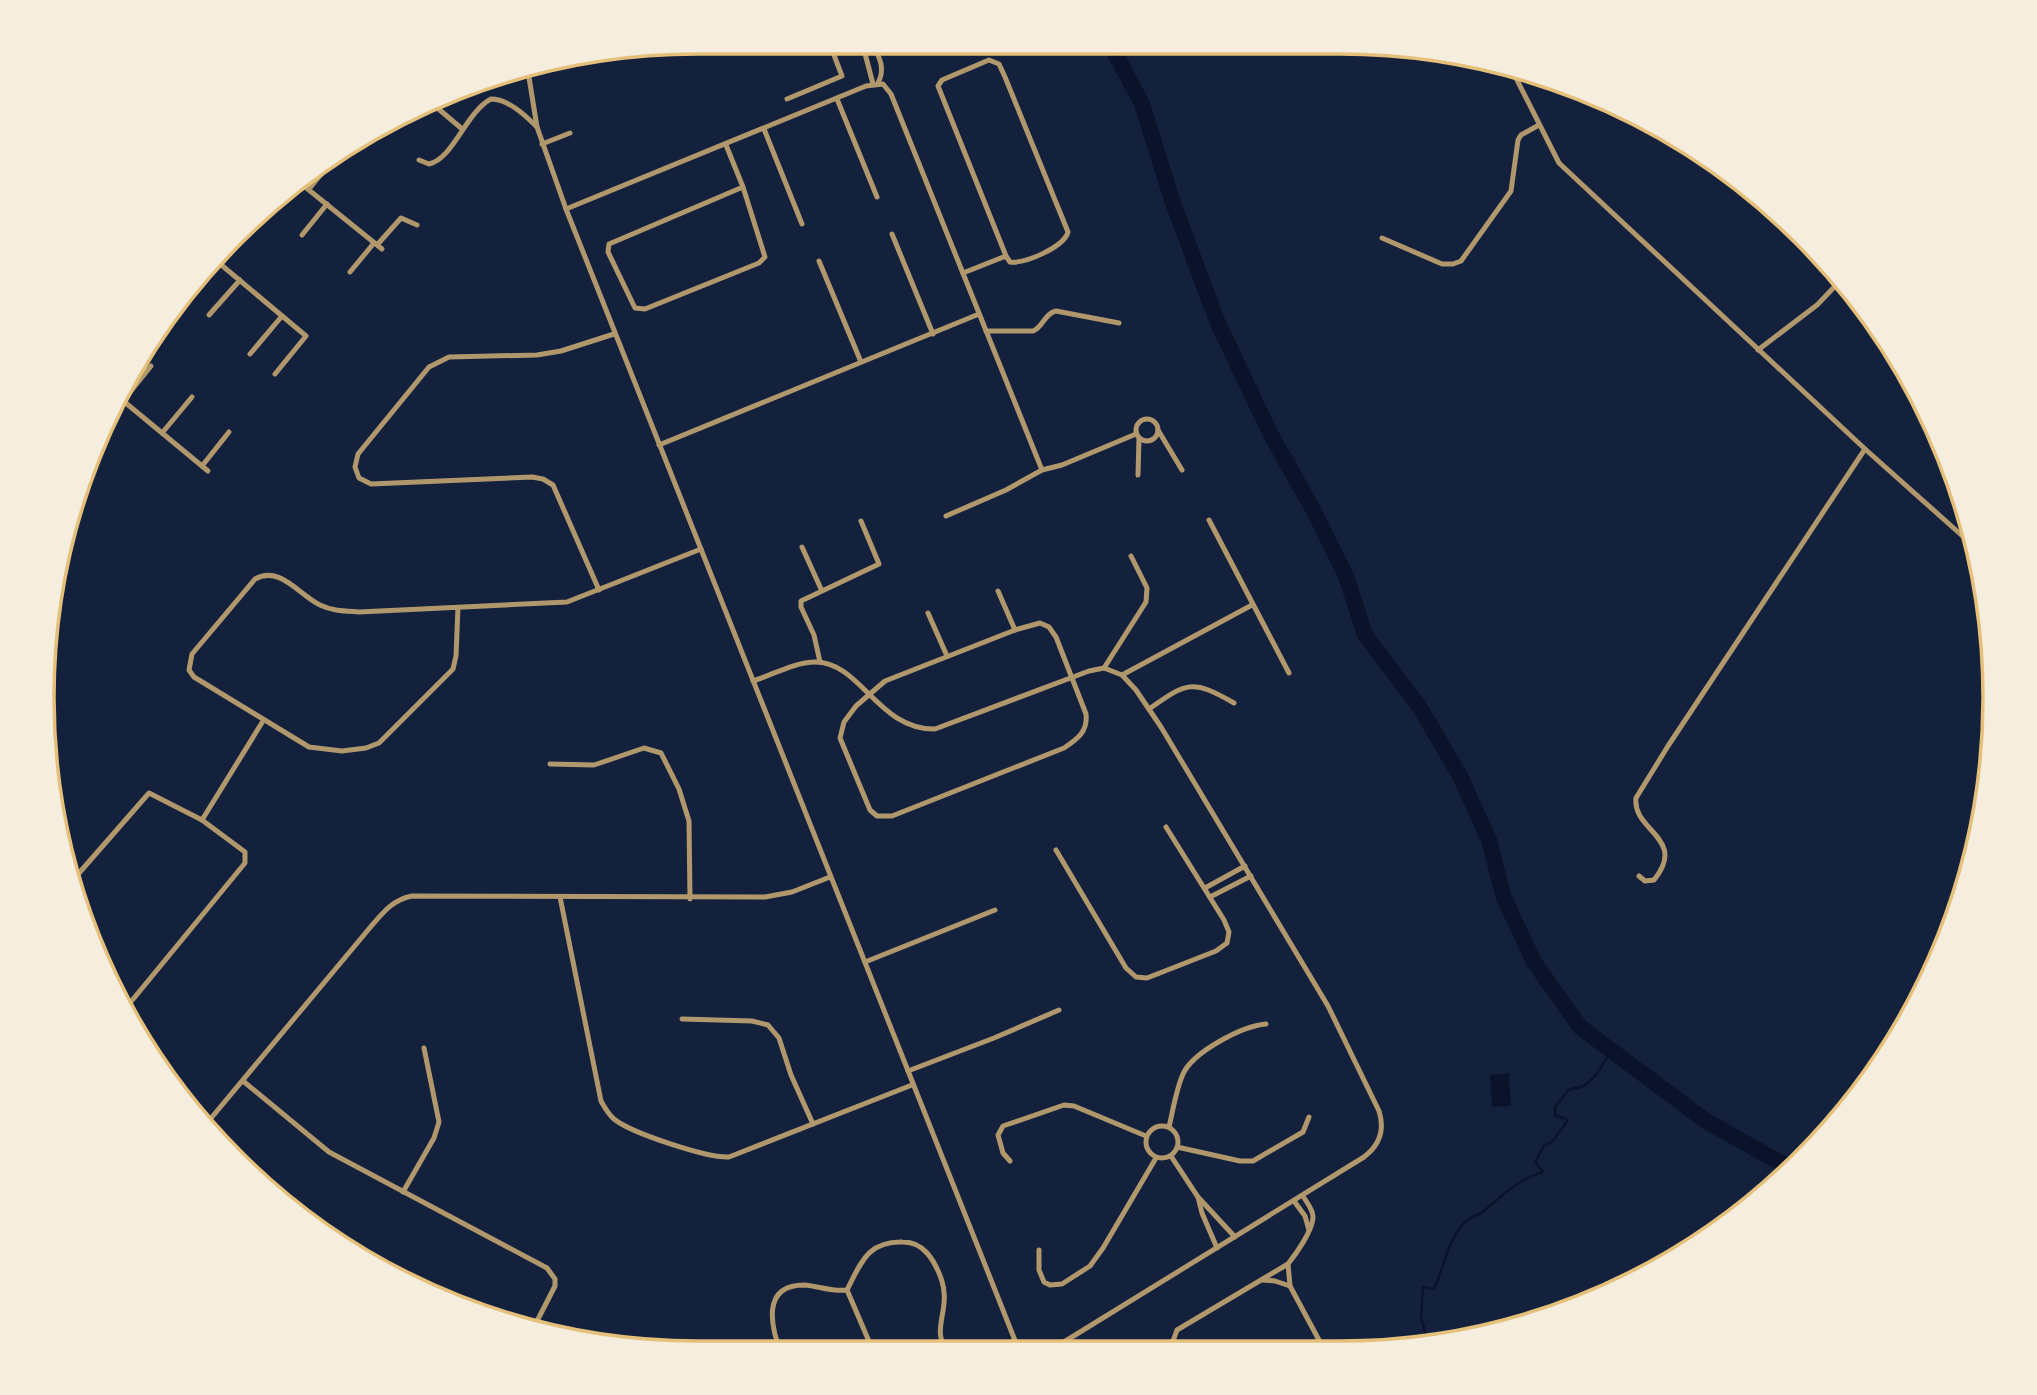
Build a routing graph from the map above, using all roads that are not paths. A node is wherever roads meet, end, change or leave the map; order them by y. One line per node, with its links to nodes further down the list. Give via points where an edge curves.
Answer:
1 (834, 54): 7 (street, via 842,76)
2 (866, 54): 6 (street)
3 (877, 54): 6 (street, via 883,75)
4 (529, 77): 11 (street)
5 (1516, 79): 10 (street)
6 (875, 84): 8 (street); 35 (street, via 886,86 891,94)
7 (787, 99)
8 (837, 99): 13 (street); 22 (street)
9 (438, 109): 12 (street)
10 (1539, 125): 29 (street, via 1518,140 1511,191 1461,261 1442,264); 45 (street, via 1559,163)
11 (537, 127): 12 (street, via 525,115 493,99 483,103); 15 (street)
12 (461, 128): 17 (street, via 439,160 429,164)
13 (764, 128): 16 (street); 25 (street)
14 (570, 132): 15 (street)
15 (542, 144): 24 (street)
16 (726, 145): 20 (street); 24 (street)
17 (419, 160)
18 (317, 179): 21 (street)
19 (306, 187): 21 (street)
20 (743, 187): 20 (street, via 764,260 645,309 635,308 608,252 609,244)
21 (309, 189): 23 (street)
22 (877, 197)
23 (327, 204): 28 (street); 30 (street)
24 (566, 209): 43 (street)
25 (802, 224)
26 (417, 225): 30 (street, via 401,218)
27 (892, 234): 44 (street)
28 (302, 235)
29 (1382, 238)
30 (378, 246): 34 (street)
31 (1006, 256): 31 (street, via 1010,262 1018,262 1062,242 1068,232 999,64 989,60 942,80 938,86); 35 (street)
32 (819, 261): 47 (street)
33 (222, 265): 36 (street)
34 (350, 272)
35 (964, 273): 38 (street)
36 (240, 280): 39 (street); 40 (street)
37 (1834, 287): 45 (street)
38 (979, 314): 42 (street); 44 (street)
39 (209, 315)
40 (282, 316): 46 (street); 49 (street, via 306,336)
41 (1119, 323): 42 (street, via 1056,311 1033,331)
42 (986, 331): 59 (street)
43 (614, 334): 57 (street); 70 (street, via 537,355 438,361 358,454 355,467 359,478 372,484 543,479 553,485)
44 (933, 334): 47 (street)
45 (1758, 350): 58 (street)
46 (250, 354)
47 (861, 362): 57 (street)
48 (151, 366): 50 (street)
49 (275, 374)
50 (136, 383)
51 (192, 397): 55 (street)
52 (126, 403): 55 (street)
53 (1158, 430): 56 (street, via 1148,441); 56 (street, via 1154,422 1145,419 1137,424); 60 (street)
54 (229, 432): 55 (street, via 205,468)
55 (162, 433)
56 (1137, 436): 59 (street); 61 (street)
57 (659, 445): 67 (street)
58 (1865, 449): 65 (street); 94 (street, via 1636,798 1666,861 1654,880)
59 (1042, 470): 62 (street)
60 (1182, 470)
61 (1138, 475)
62 (946, 516)
63 (1209, 520): 72 (street)
64 (861, 521): 69 (street, via 879,564)
65 (1962, 536)
66 (802, 547): 69 (street)
67 (701, 549): 70 (street); 82 (street)
68 (1131, 556): 78 (street, via 1147,588 1146,602)
69 (821, 589): 77 (street, via 800,603)
70 (598, 590): 73 (street, via 567,602)
71 (998, 592): 75 (street)
72 (1252, 605): 79 (street); 80 (street)
73 (458, 607): 86 (street, via 453,669 379,743 342,751 321,750); 86 (street, via 332,609 279,576 255,579 198,646 189,670)
74 (928, 613): 76 (street)
75 (1014, 629): 76 (street); 81 (street, via 1034,623 1049,627)
76 (947, 656): 83 (street, via 885,681)
77 (820, 662): 82 (street); 83 (street, via 837,667)
78 (1104, 668): 80 (street); 81 (street)
79 (1289, 673)
80 (1122, 675): 85 (street)
81 (1072, 679): 83 (street, via 935,729 907,725); 83 (street, via 1087,722 1074,741 936,800 883,817 867,807 840,738 844,722)
82 (753, 681): 95 (street)
83 (870, 695)
84 (1234, 703): 85 (street, via 1204,687 1192,686 1180,688)
85 (1149, 709): 91 (street)
86 (263, 720): 88 (street)
87 (550, 764): 99 (street, via 594,765 636,749 661,752 689,821)
88 (202, 820): 92 (street, via 149,793); 102 (street, via 243,849 245,863)
89 (1166, 827): 96 (street)
90 (1056, 850): 98 (street, via 1126,968 1136,977 1155,976 1227,943 1227,925)
91 (1245, 866): 93 (street); 96 (street)
92 (79, 873)
93 (1251, 876): 98 (street); 120 (street, via 1328,1006 1382,1124 1371,1152)
94 (1639, 876)
95 (831, 877): 99 (street, via 776,896); 101 (street)
96 (1205, 888): 98 (street)
97 (560, 897): 99 (street); 108 (street, via 412,896 392,903); 112 (street, via 606,1111 623,1125 718,1157 729,1157)
98 (1210, 897)
99 (690, 899)
100 (995, 910): 101 (street)
101 (864, 962): 107 (street)
102 (131, 1002)
103 (1059, 1010): 107 (street)
104 (682, 1019): 112 (street, via 768,1024 779,1038)
105 (1266, 1024): 113 (street, via 1244,1029 1192,1061 1183,1074)
106 (424, 1048): 119 (street, via 439,1122)
107 (908, 1071): 109 (street)
108 (243, 1081): 111 (street); 119 (street, via 317,1144)
109 (912, 1085): 112 (street); 135 (street)
110 (1310, 1117): 115 (street, via 1303,1132 1253,1161)
111 (211, 1118)
112 (813, 1124)
113 (1169, 1127): 114 (street, via 1155,1126); 115 (street, via 1178,1139)
114 (1146, 1136): 117 (street, via 1148,1152); 118 (street, via 1074,1106 1058,1106 999,1130 1003,1153)
115 (1177, 1147): 116 (street)
116 (1171, 1156): 117 (street); 121 (street)
117 (1157, 1158): 126 (street, via 1090,1266 1062,1284 1050,1285 1039,1270)
118 (1010, 1161)
119 (403, 1192): 131 (street, via 547,1268 555,1279)
120 (1303, 1196): 122 (street); 123 (street, via 1313,1215)
121 (1198, 1197): 124 (street); 125 (street)
122 (1294, 1201): 123 (street); 124 (street)
123 (1309, 1230): 127 (street)
124 (1235, 1237): 125 (street)
125 (1217, 1248): 136 (street)
126 (1039, 1250)
127 (1288, 1264): 128 (street); 129 (street)
128 (1261, 1280): 129 (street); 137 (street, via 1177,1330)
129 (1290, 1286): 138 (street)
130 (847, 1290): 132 (street, via 805,1285 780,1294 771,1318); 133 (street); 134 (street, via 864,1257 881,1244 918,1246 930,1256 944,1291)
131 (538, 1321)
132 (776, 1341)
133 (869, 1341)
134 (943, 1341)
135 (1015, 1341)
136 (1065, 1341)
137 (1173, 1341)
138 (1319, 1341)

